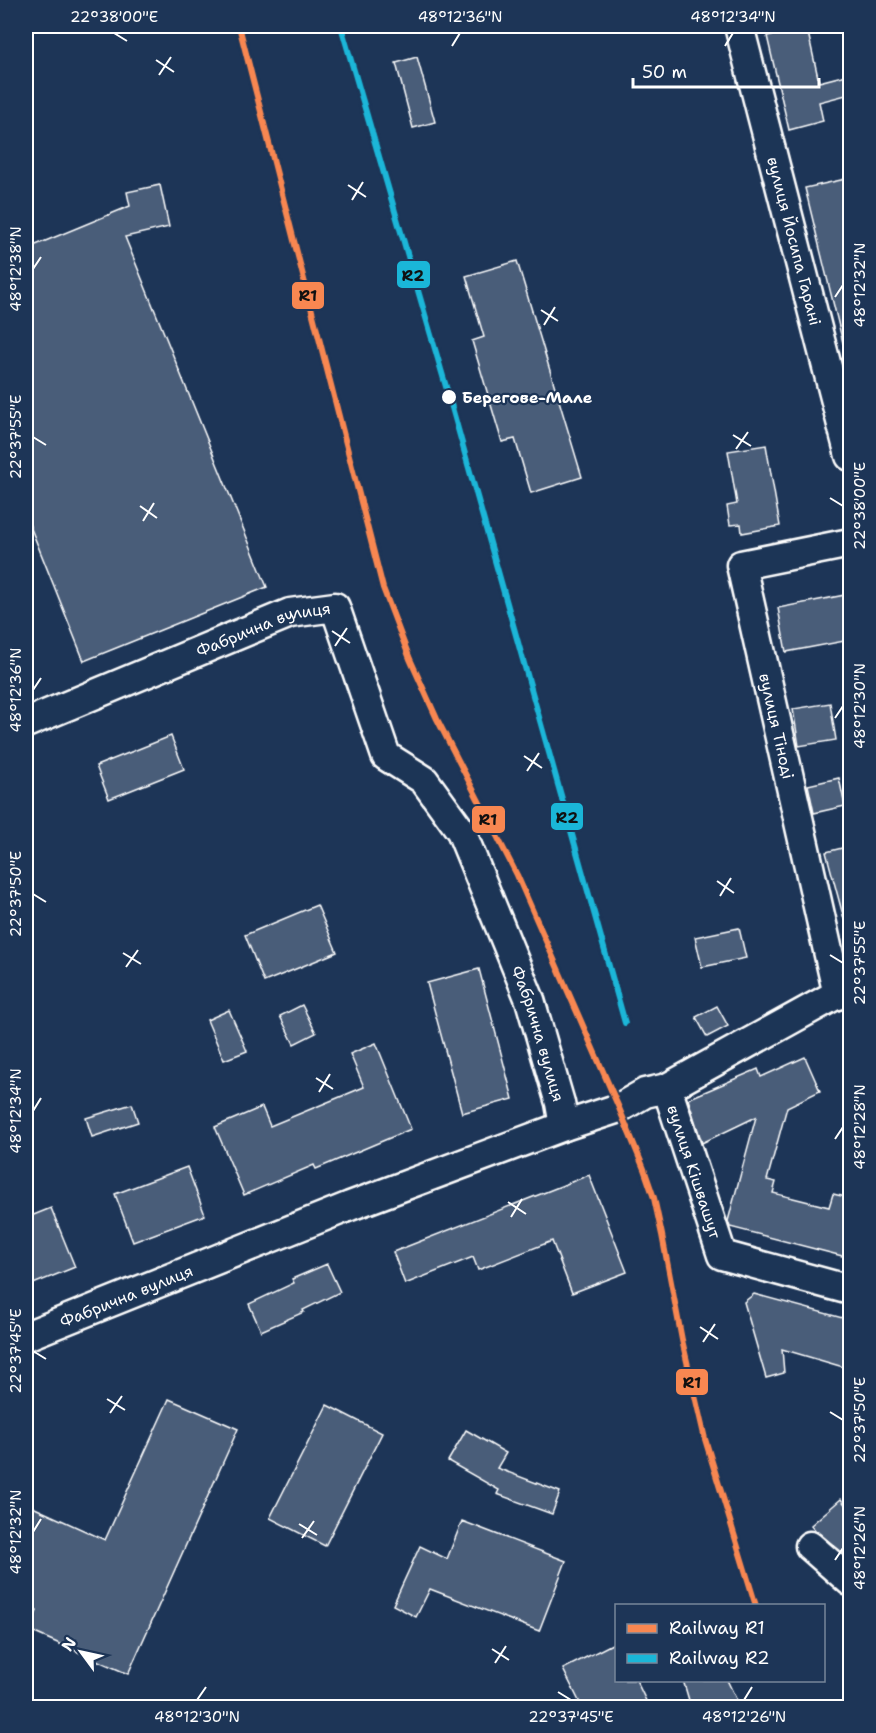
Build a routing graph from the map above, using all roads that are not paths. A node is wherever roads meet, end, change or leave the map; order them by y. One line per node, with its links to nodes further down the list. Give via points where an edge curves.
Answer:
1 (740, 26): 2 (street, вулиця Йосипа Гарані)
2 (850, 456)
3 (850, 543): 5 (street, вулиця Тіноді, via 741,565)
4 (26, 723): 7 (street, Фабрична вулиця, via 290,613 335,607 386,756 424,780 461,831 530,1000)
5 (844, 991): 6 (street, Фабрична вулиця)
6 (668, 1088): 7 (street, Фабрична вулиця, via 645,1093 620,1108); 8 (street, вулиця Кішвашут, via 722,1255)
7 (564, 1126): 9 (street, Фабрична вулиця, via 350,1206)
8 (850, 1290)
9 (26, 1336)
10 (810, 1545): 11 (street)
11 (850, 1581)

